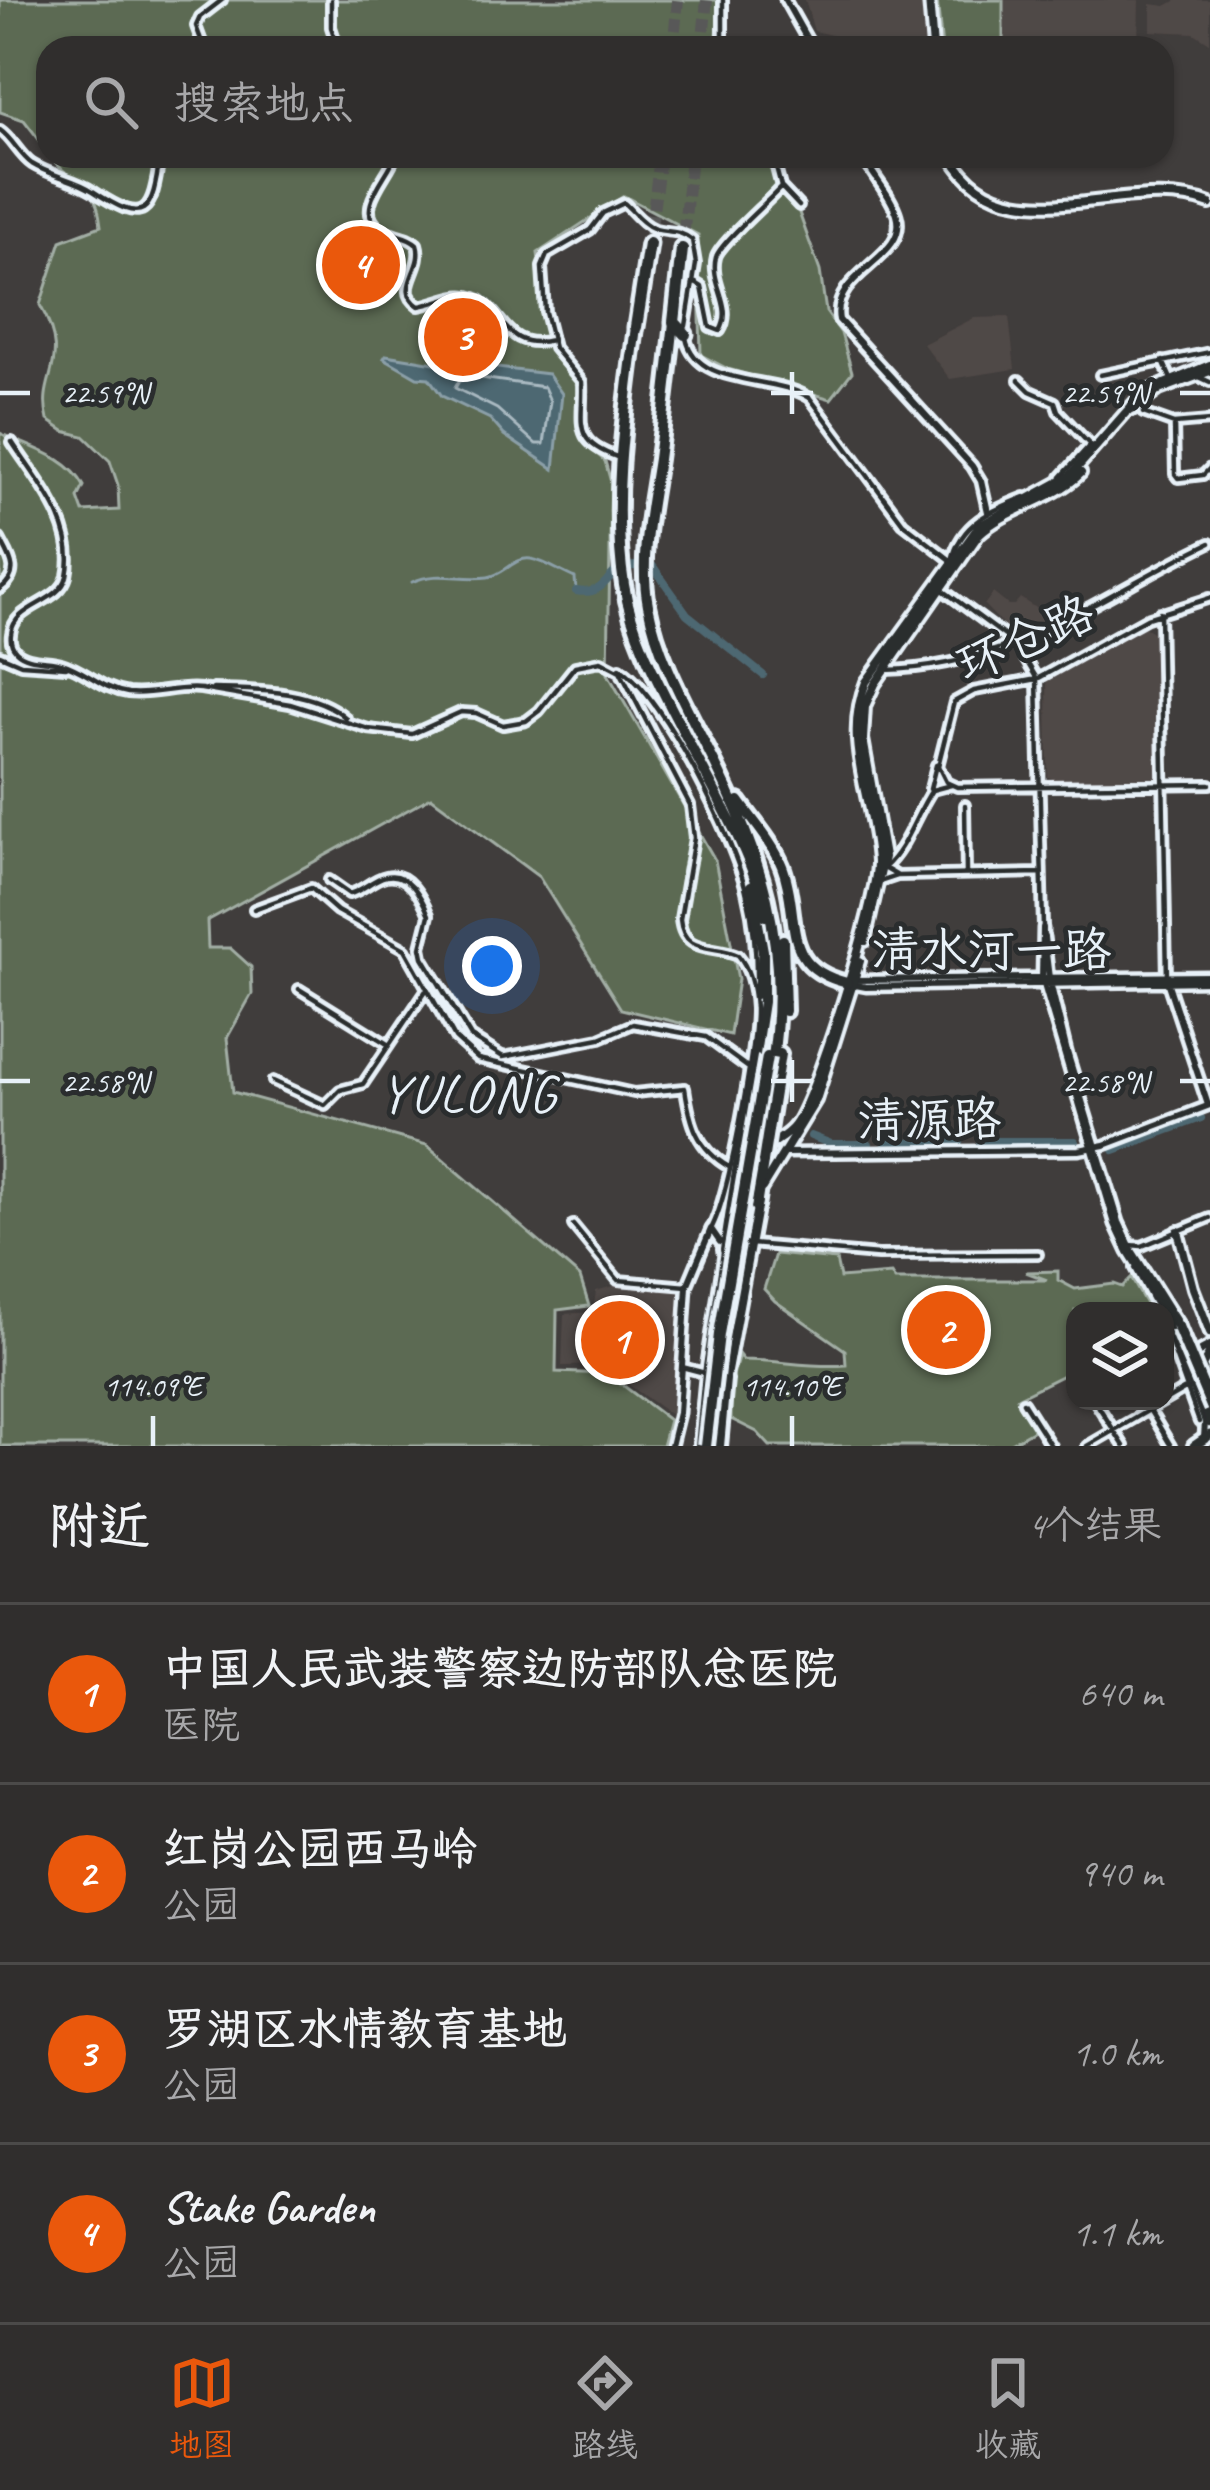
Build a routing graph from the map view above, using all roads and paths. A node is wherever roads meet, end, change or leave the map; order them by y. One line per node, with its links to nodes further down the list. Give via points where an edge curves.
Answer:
1 (221, 0): 6 (street, via 197,21)
2 (331, 0): 7 (street)
3 (723, 0): 8 (street)
4 (785, 0): 9 (street)
5 (931, 0): 10 (main road)
6 (198, 36)
7 (335, 36)
8 (723, 36)
9 (805, 36)
10 (935, 36)
11 (0, 130): 12 (street)
12 (36, 166)
13 (41, 168): 14 (street, via 119,210 148,205)
14 (158, 168)
15 (388, 168): 28 (street, via 373,195 372,220 417,244 419,266 407,285 412,302 472,296 510,334)
16 (776, 168): 19 (street)
17 (869, 168): 44 (street, via 899,220 897,237 846,288 838,301 841,325 973,466)
18 (966, 168): 20 (main road, via 987,188 1023,200 1150,188)
19 (781, 187): 21 (street); 24 (street, via 719,250 715,270 726,311 720,332 710,327 703,287)
20 (1210, 201)
21 (799, 206)
22 (649, 244): 26 (highway)
23 (682, 248): 25 (highway)
24 (694, 282): 27 (street); 28 (street, via 692,240 646,224 625,203 614,206 547,255 541,286)
25 (674, 322): 27 (highway); 29 (highway)
26 (636, 327): 42 (highway)
27 (686, 334): 29 (highway); 47 (street, via 692,358 704,366 810,398 903,523)
28 (551, 340): 42 (street, via 582,382 580,429 593,448)
29 (672, 346): 59 (highway, via 646,591 665,660)
30 (1210, 352): 31 (street)
31 (1163, 361): 33 (street); 35 (street)
32 (1210, 368): 34 (main road); 35 (main road)
33 (1100, 374)
34 (1197, 376): 37 (street); 48 (main road, via 1141,402 1064,488 985,528)
35 (1171, 379): 47 (main road, via 1135,399 1070,476 986,520)
36 (1019, 380): 44 (street, via 1055,402 1090,445 1056,481)
37 (1210, 382)
38 (1143, 413): 40 (street)
39 (1210, 422): 40 (street)
40 (1174, 424): 43 (street, via 1174,474)
41 (12, 442): 56 (street, via 59,513 68,568 59,590 16,622 11,642 23,656)
42 (622, 458): 67 (highway, via 625,588)
43 (1210, 468)
44 (988, 512): 47 (street, via 970,525)
45 (0, 539): 49 (street, via 14,570)
46 (1210, 543): 52 (street)
47 (952, 561): 55 (main road)
48 (940, 588): 52 (street); 55 (main road)
49 (0, 589)
50 (1210, 598): 51 (street, 环仓路)
51 (1160, 612): 57 (street, 环仓路); 60 (street)
52 (1017, 645): 55 (street, via 933,666); 57 (street)
53 (0, 655): 56 (street)
54 (609, 662): 56 (street, via 575,666 536,715 514,724 461,712 408,734 368,729 330,705 292,695 173,687 135,694); 84 (street, via 656,703 734,854 753,931); 84 (street, via 625,678 690,805 682,933 696,946 740,957)
55 (887, 662): 68 (main road, via 862,722); 80 (main road, via 866,682 856,717 877,870)
56 (72, 667)
57 (1037, 679): 58 (street, 环仓路, via 954,702); 63 (street)
58 (940, 753): 62 (street, 环仓路, via 939,770); 65 (street)
59 (711, 755): 64 (highway); 86 (highway, via 770,900 779,980)
60 (1163, 784): 61 (street); 63 (street); 77 (street)
61 (1210, 784)
62 (954, 786): 63 (street); 65 (street)
63 (1039, 786): 69 (street)
64 (732, 790): 80 (highway, via 781,862 803,958 819,973); 94 (highway, bridge, via 781,922 786,992)
65 (928, 795): 68 (street)
66 (965, 805): 70 (street)
67 (727, 821): 86 (highway, via 754,875 770,937); 99 (highway, via 756,908 764,982)
68 (884, 868): 71 (street); 73 (main road)
69 (1041, 873): 70 (street); 75 (street)
70 (966, 874): 71 (street)
71 (897, 876): 73 (street)
72 (329, 880): 87 (street, via 354,894 386,876 415,888 428,915 423,957 471,1037 503,1057 632,1024 706,1037)
73 (882, 880): 80 (main road)
74 (254, 909): 82 (street, via 311,888 400,944)
75 (1042, 928): 78 (street)
76 (1210, 978): 77 (street, 清水河一路); 79 (street, 清水河一路)
77 (1167, 979): 78 (street, 清水河一路); 79 (street, 清水河一路); 83 (street)
78 (1046, 981): 80 (street, 清水河一路); 91 (street)
79 (1192, 981): 83 (street, via 1178,986)
80 (851, 982): 90 (main road, via 817,1100); 99 (main road, via 801,1115 742,1172)
81 (299, 989): 85 (street)
82 (427, 989): 85 (street); 93 (street, via 455,1038 478,1059 634,1094 685,1088 701,1146)
83 (1174, 1003): 89 (street)
84 (755, 1009): 87 (street)
85 (389, 1045): 88 (street, via 363,1084 325,1105)
86 (770, 1058): 127 (highway, bridge)
87 (747, 1067): 93 (street)
88 (273, 1081)
89 (1209, 1104): 91 (street, 清源路)
90 (796, 1138): 91 (street, 清源路, via 808,1152); 92 (main road)
91 (1093, 1146): 92 (street, 清源路); 102 (street)
92 (785, 1153): 94 (main road)
93 (729, 1167): 97 (street)
94 (756, 1207): 100 (main road)
95 (1210, 1218): 98 (street)
96 (573, 1225): 105 (street, via 618,1280)
97 (711, 1229): 99 (street); 101 (street)
98 (1178, 1231): 102 (street); 109 (main road)
99 (724, 1244): 100 (street); 101 (street); 114 (main road)
100 (749, 1244): 103 (street, via 843,1254); 115 (main road)
101 (703, 1246): 105 (street)
102 (1127, 1248): 104 (street); 106 (street); 108 (street)
103 (1038, 1254)
104 (1140, 1270): 107 (street); 108 (street)
105 (687, 1286): 113 (street)
106 (1155, 1302)
107 (1156, 1302)
108 (1178, 1327): 118 (street, bridge); 120 (street, bridge)
109 (1210, 1332)
110 (1174, 1345): 125 (street, via 1205,1422)
111 (1210, 1350): 116 (main road, via 1202,1366); 118 (main road, via 1191,1365)
112 (1174, 1352): 117 (street)
113 (682, 1367): 114 (street); 126 (street)
114 (706, 1373): 127 (main road)
115 (724, 1379): 127 (main road); 127 (highway)
116 (1210, 1387)
117 (1187, 1388): 122 (street); 123 (street)
118 (1205, 1398): 123 (main road, bridge)
119 (1023, 1402): 128 (street)
120 (1210, 1409)
121 (1101, 1410): 124 (street)
122 (1150, 1412): 124 (street); 131 (street)
123 (1204, 1422)
124 (1113, 1430): 129 (street); 130 (street)
125 (1202, 1441)
126 (671, 1446)
127 (713, 1446)
128 (1051, 1446)
129 (1088, 1446)
130 (1124, 1446)
131 (1171, 1446)

